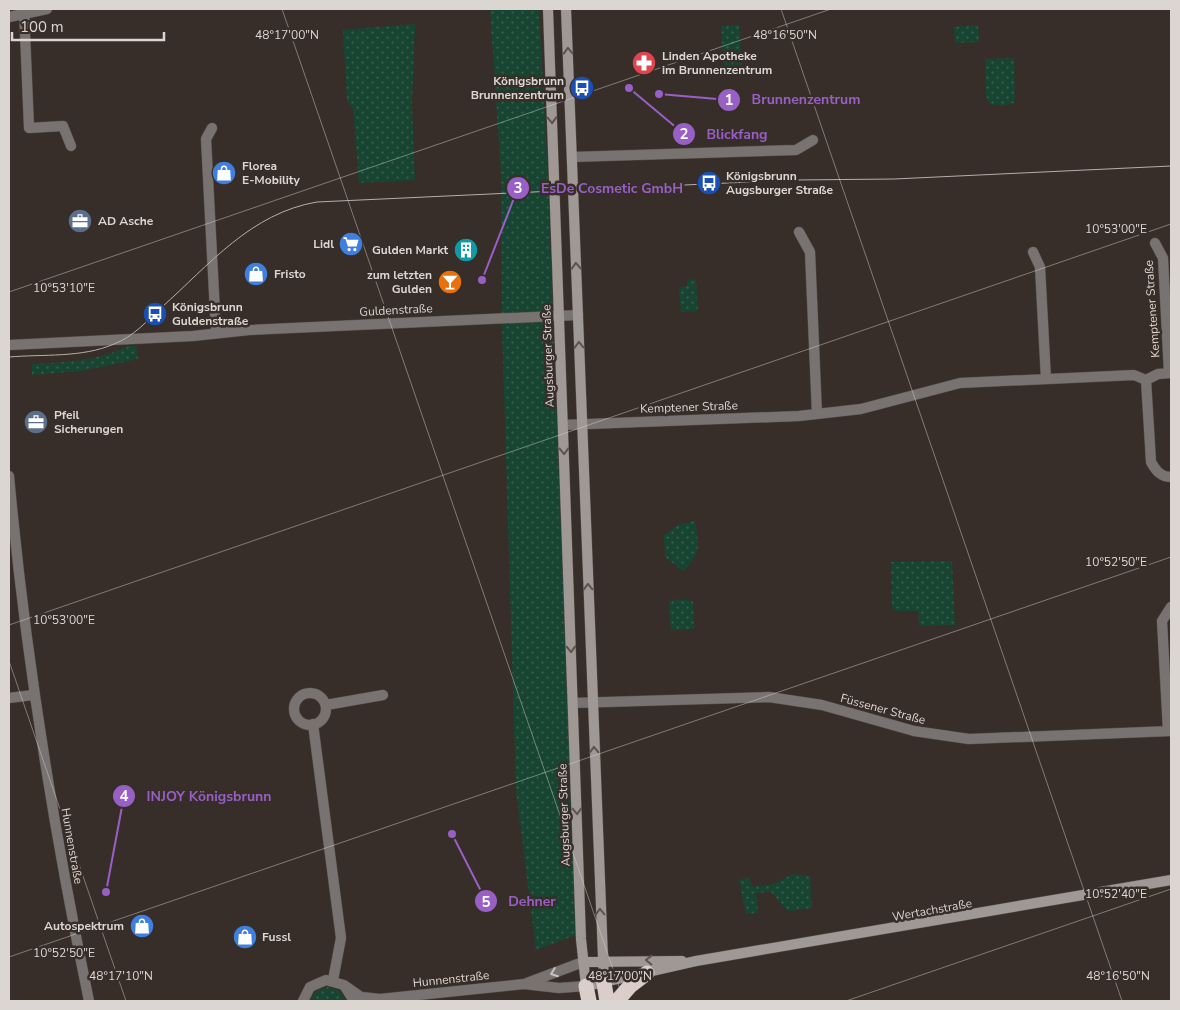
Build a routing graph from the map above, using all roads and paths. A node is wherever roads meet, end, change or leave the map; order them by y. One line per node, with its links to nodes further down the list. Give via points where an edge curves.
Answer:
1 (47, 9): 4 (street)
2 (548, 9): 13 (street, Augsburger Straße, one-way to 13)
3 (566, 9): 9 (street, one-way to 3)
4 (24, 11): 5 (street); 8 (street, via 29,128 63,126)
5 (9, 17)
6 (212, 128): 15 (street, via 206,139)
7 (813, 140): 9 (street, via 796,150)
8 (71, 146)
9 (572, 157): 14 (street, one-way to 9)
10 (799, 232): 20 (street, via 810,252)
11 (1155, 243): 17 (street, Kemptener Straße, via 1163,258)
12 (1033, 252): 18 (street, via 1040,267)
13 (558, 315): 14 (street, Guldenstraße); 15 (street, Guldenstraße); 22 (street, Augsburger Straße)
14 (578, 315): 21 (street, one-way to 14)
15 (216, 332): 16 (street, Guldenstraße)
16 (9, 345)
17 (1170, 373): 19 (street, Kemptener Straße)
18 (1046, 380): 19 (street, Kemptener Straße, via 1134,375); 20 (street, Kemptener Straße, via 960,383 860,409)
19 (1146, 380): 24 (street, via 1151,462 1156,471 1165,477)
20 (817, 414): 21 (street, Kemptener Straße)
21 (582, 424): 22 (street, Kemptener Straße); 30 (street, one-way to 21)
22 (563, 425): 29 (street, Augsburger Straße, one-way to 29)
23 (9, 476): 26 (street, Hunnenstraße)
24 (1171, 476)
25 (1171, 607): 33 (street, Füssener Straße, via 1162,621)
26 (33, 695): 28 (street); 46 (street, Hunnenstraße)
27 (383, 695): 31 (street)
28 (9, 698)
29 (573, 702): 30 (street); 37 (street, Augsburger Straße, one-way to 37)
30 (592, 702): 33 (street, Füssener Straße, via 769,697 822,705 914,731 969,739); 35 (street, one-way to 30)
31 (326, 705): 32 (street, via 322,720); 32 (street, via 316,694 306,694 297,700 296,715 303,723)
32 (313, 724): 39 (street, via 341,938)
33 (1170, 731)
34 (1171, 880): 36 (street, Wertachstraße)
35 (602, 961): 36 (street, Wertachstraße, one-way to 35); 37 (street, Hunnenstraße); 40 (street)
36 (696, 961): 38 (street, Wertachstraße)
37 (583, 962): 41 (street, Hunnenstraße, one-way to 41); 43 (street, Augsburger Straße)
38 (648, 973): 40 (street, Wertachstraße); 50 (highway)
39 (332, 980): 42 (street, Hunnenstraße); 44 (street, via 315,983)
40 (604, 983): 43 (street, Wertachstraße); 49 (highway)
41 (524, 984): 43 (street, Hunnenstraße, via 559,988); 45 (street, Hunnenstraße)
42 (344, 985): 45 (street, Hunnenstraße, via 360,997); 47 (street)
43 (586, 986): 48 (highway)
44 (301, 1000)
45 (377, 1000)
46 (88, 1001)
47 (354, 1001)
48 (589, 1001)
49 (607, 1001)
50 (617, 1001)

